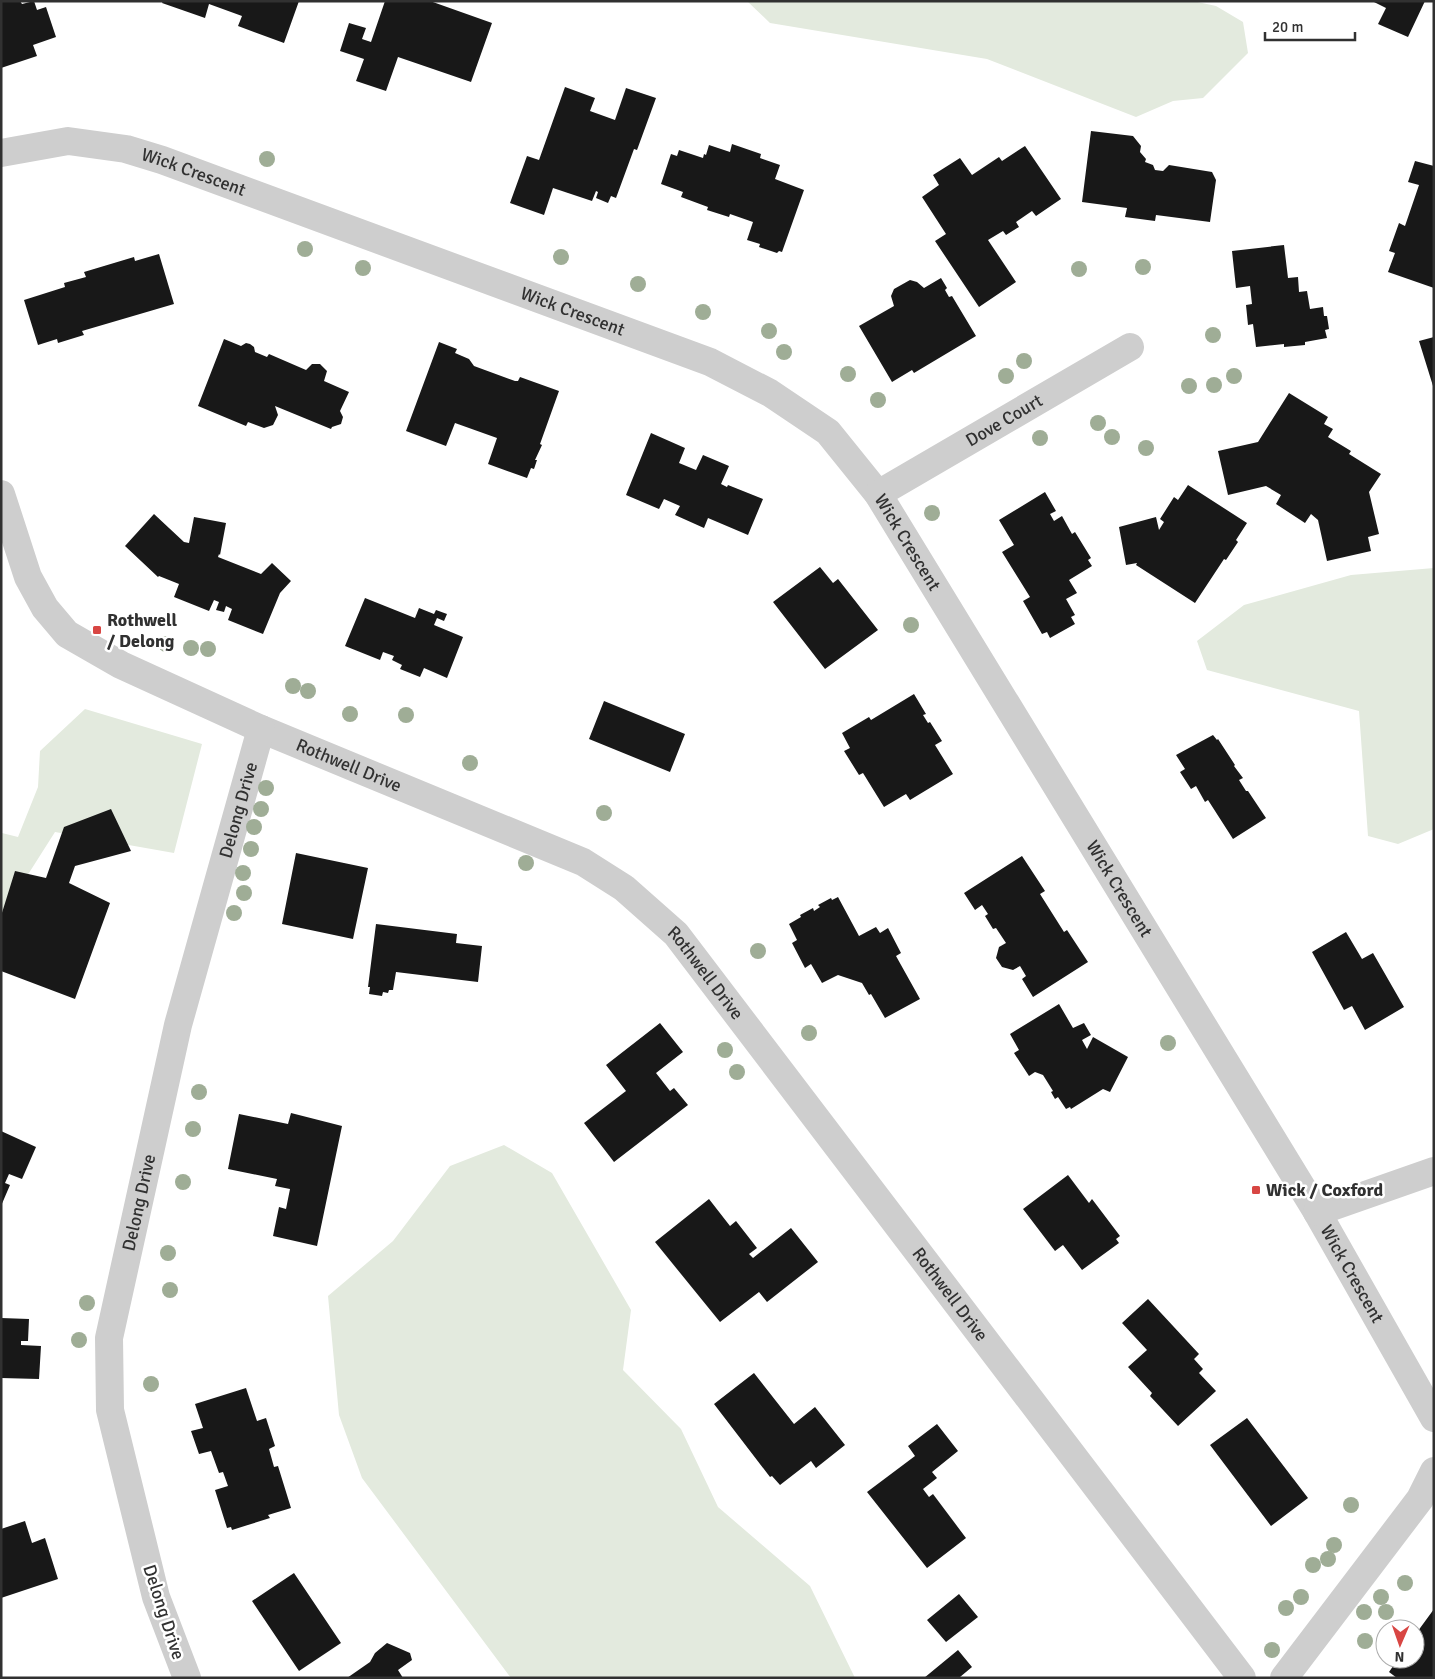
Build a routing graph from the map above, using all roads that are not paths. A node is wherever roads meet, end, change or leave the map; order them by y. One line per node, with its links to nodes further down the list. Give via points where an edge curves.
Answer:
1 (1, 153): 4 (street, Wick Crescent, via 68,141 126,149 710,362 770,393 828,432)
2 (1130, 347): 4 (street, Dove Court)
3 (1, 494): 5 (street, Rothwell Drive, via 28,578 45,608 67,634 121,666)
4 (878, 494): 7 (street, Wick Crescent)
5 (261, 729): 10 (street, Delong Drive, via 178,1025 109,1338 110,1410 156,1597); 11 (street, Rothwell Drive, via 583,862 624,888 676,934)
6 (1434, 1172): 7 (street)
7 (1317, 1212): 8 (street, Wick Crescent)
8 (1434, 1418)
9 (1434, 1471): 12 (street, via 1420,1499)
10 (187, 1678)
11 (1242, 1678)
12 (1284, 1678)

